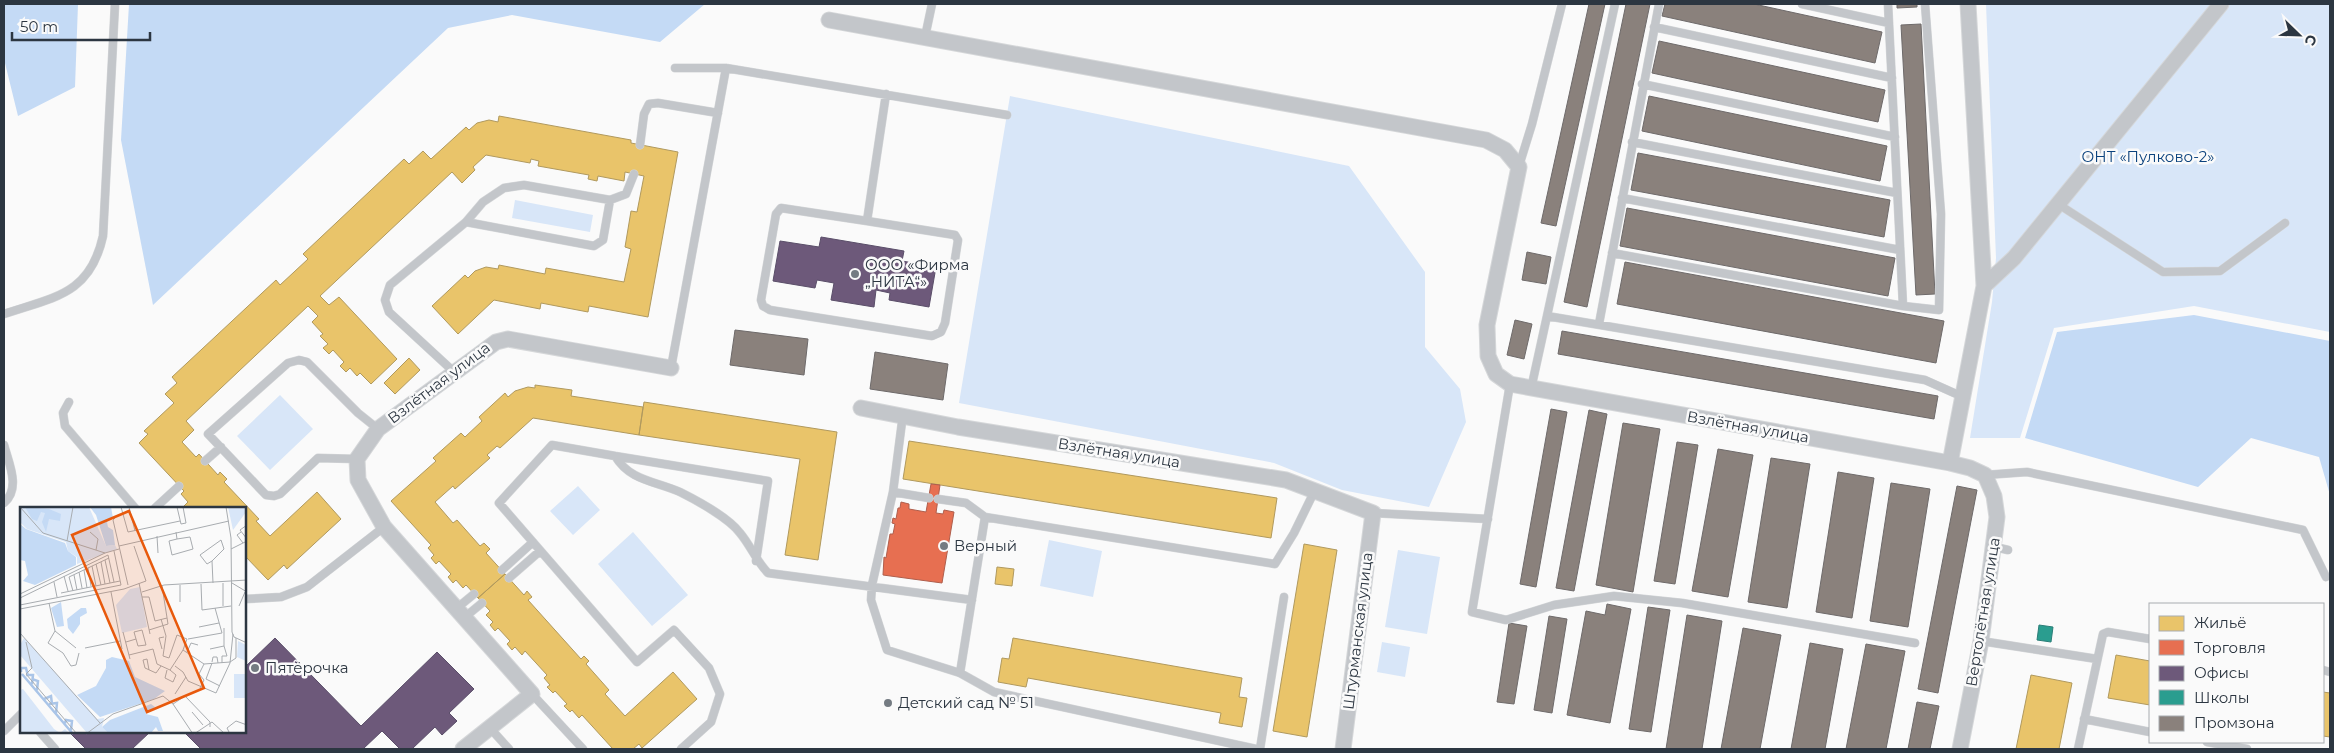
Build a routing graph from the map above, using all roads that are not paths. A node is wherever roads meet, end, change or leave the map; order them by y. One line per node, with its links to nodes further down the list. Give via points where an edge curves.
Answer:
1 (115, 4): 38 (lane, via 104,236 99,256 91,271 63,294)
2 (932, 4): 14 (lane)
3 (1562, 4): 25 (lane)
4 (1615, 4): 39 (lane)
5 (1659, 4): 13 (lane)
6 (1802, 4): 12 (lane)
7 (1888, 4): 12 (lane)
8 (1925, 4): 37 (lane, via 1940,214 1939,310)
9 (1968, 4): 36 (street)
10 (2221, 4): 30 (street)
11 (829, 20): 14 (street)
12 (1889, 23): 17 (lane)
13 (1654, 27): 17 (lane); 18 (lane)
14 (925, 37): 25 (street, via 1486,140 1505,150)
15 (675, 68): 16 (lane)
16 (726, 68): 19 (lane); 20 (lane)
17 (1892, 78): 22 (lane)
18 (1642, 84): 22 (lane); 23 (lane)
19 (886, 94): 21 (lane); 31 (lane)
20 (718, 114): 24 (lane, via 650,104 644,114); 41 (lane)
21 (1007, 115)
22 (1895, 137): 27 (lane)
23 (1632, 142): 27 (lane); 28 (lane)
24 (640, 145)
25 (1519, 167): 43 (street, via 1487,325 1488,356 1496,374)
26 (634, 174): 29 (lane, via 626,194)
27 (1898, 194): 34 (lane)
28 (1622, 198): 34 (lane); 35 (lane)
29 (610, 200): 32 (lane, via 524,184 504,188 483,202); 32 (lane, via 603,240 594,246)
30 (2058, 204): 33 (lane, via 2163,272 2220,271); 36 (street, via 2014,258)
31 (867, 221): 31 (lane, via 780,208 776,214 761,300 763,306 770,310 932,336 941,332 958,240 955,235)
32 (466, 222): 42 (lane, via 390,286 385,300 389,312)
33 (2285, 222)
34 (1900, 250): 37 (lane)
35 (1612, 254): 37 (lane); 40 (lane)
36 (1984, 286): 45 (street)
37 (1903, 306)
38 (4, 314)
39 (1548, 316): 40 (lane); 44 (lane)
40 (1599, 324): 45 (lane, via 1925,380)
41 (671, 368): 42 (street, Взлётная улица, via 508,339 496,342)
42 (453, 371): 49 (street, Взлётная улица)
43 (1510, 384): 44 (street, Взлётная улица); 67 (lane)
44 (1531, 389): 55 (street, Взлётная улица)
45 (1963, 397): 55 (street)
46 (69, 402): 63 (lane, via 63,413 65,426)
47 (861, 408): 48 (street, Взлётная улица)
48 (903, 414): 58 (street, Взлётная улица, via 958,427 1286,480); 59 (lane)
49 (378, 429): 51 (lane, via 307,362 299,360 288,363 208,434); 53 (street, Взлётная улица)
50 (4, 445): 62 (lane, via 13,478 13,492)
51 (221, 447): 53 (lane, via 266,495 274,496 318,458); 54 (lane)
52 (615, 456): 69 (lane, via 552,445 499,503); 71 (lane, via 622,467 640,479 680,492 738,530); 71 (lane, via 768,480)
53 (357, 459): 68 (street, via 358,480)
54 (205, 461)
55 (1950, 463): 56 (street, Взлётная улица)
56 (1985, 475): 73 (lane, via 2027,472 2303,530); 83 (street, Вертолётная улица, via 1994,496 2001,549)
57 (179, 486): 64 (lane)
58 (1315, 490): 65 (street, Взлётная улица); 66 (lane, via 1275,564)
59 (893, 492): 60 (lane); 75 (lane)
60 (929, 498)
61 (938, 499): 66 (lane, via 966,504)
62 (4, 503)
63 (134, 507)
64 (156, 507)
65 (1373, 513): 67 (lane); 102 (street, Штурманская улица)
66 (985, 517): 79 (lane)
67 (1488, 518): 84 (lane, via 1472,612 1506,620 1554,605 1614,596 1682,603)
68 (384, 528): 78 (lane, via 307,587 281,597); 81 (street)
69 (533, 542): 70 (lane); 72 (lane)
70 (540, 551): 74 (lane); 99 (lane, via 637,662 674,630 709,668 720,694 711,722)
71 (756, 561): 75 (lane, via 768,573)
72 (502, 570)
73 (2326, 577)
74 (509, 578)
75 (872, 585): 79 (lane); 86 (lane, via 871,600 887,650)
76 (474, 594): 81 (lane)
77 (1284, 597): 101 (lane)
78 (246, 599)
79 (972, 600): 86 (lane)
80 (482, 602): 81 (lane)
81 (461, 613): 87 (street)
82 (2149, 639): 85 (lane, via 2106,632)
83 (1981, 641): 85 (lane); 103 (street, Вертолётная улица)
84 (1915, 644)
85 (2097, 659): 89 (lane)
86 (960, 673): 100 (lane, via 994,692)
87 (532, 694): 90 (street); 98 (lane)
88 (20, 715): 91 (lane)
89 (2084, 719): 92 (lane); 104 (lane)
90 (490, 728): 96 (street); 97 (lane)
91 (4, 730)
92 (2149, 732)
93 (41, 733): 95 (lane)
94 (2212, 743): 105 (lane)
95 (55, 749)
96 (462, 749)
97 (508, 749)
98 (583, 749)
99 (681, 749)
100 (1256, 749)
101 (1260, 749)
102 (1343, 749)
103 (1960, 749)
104 (2078, 749)
105 (2246, 749)

